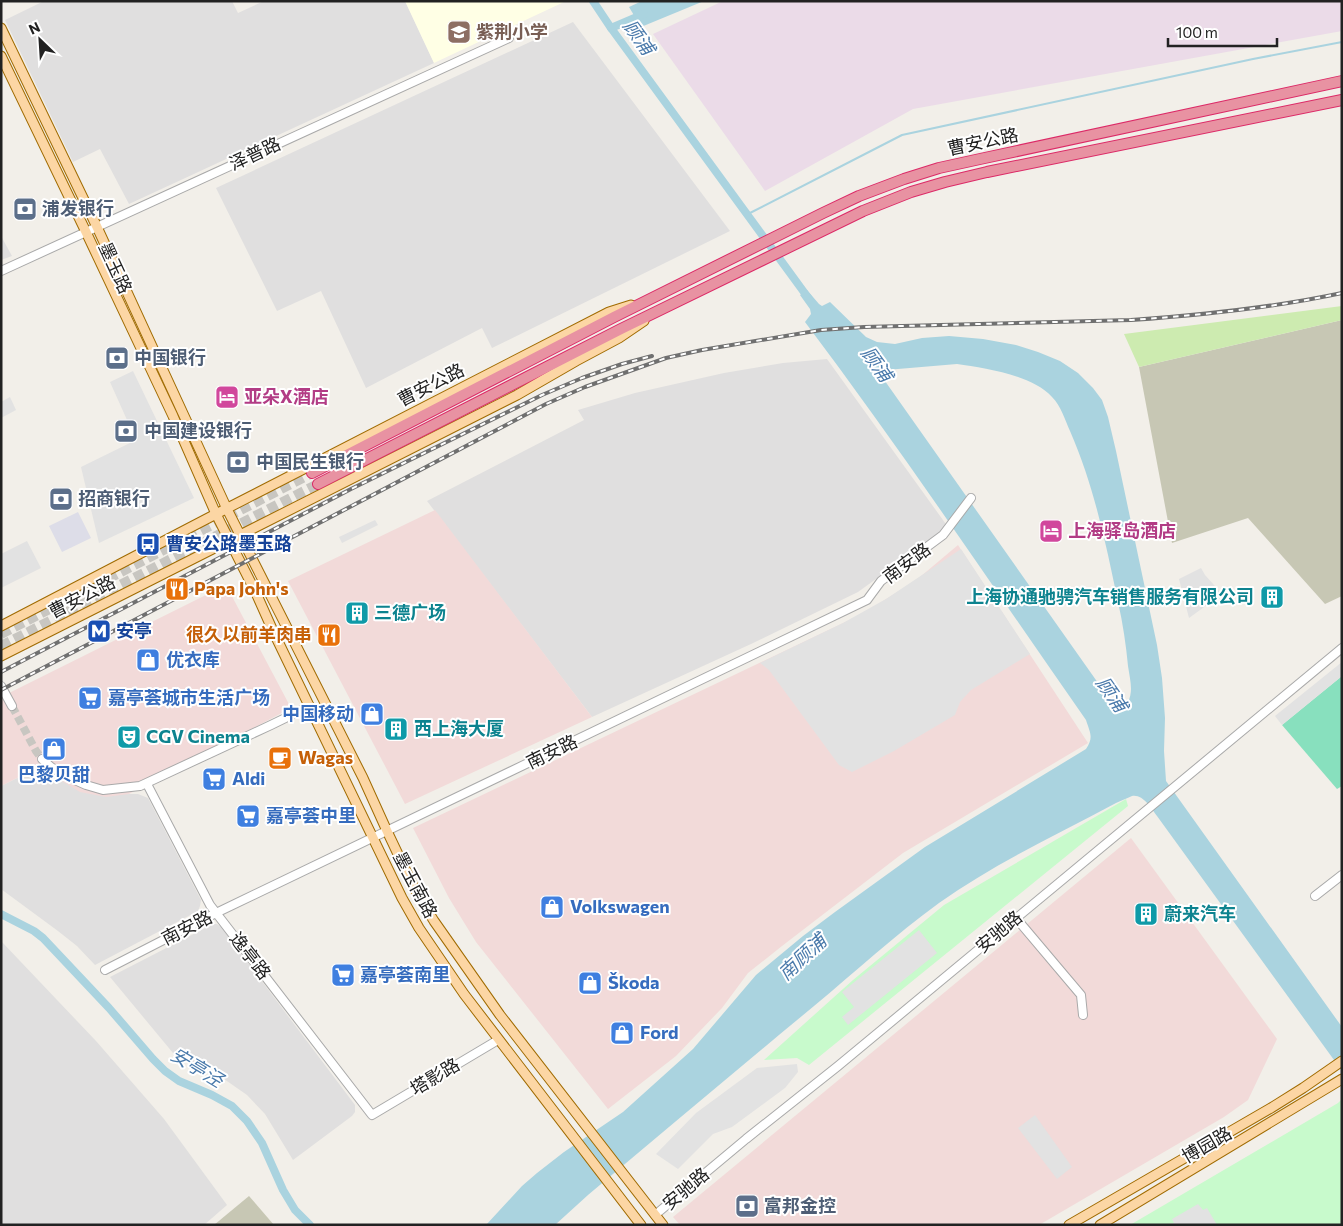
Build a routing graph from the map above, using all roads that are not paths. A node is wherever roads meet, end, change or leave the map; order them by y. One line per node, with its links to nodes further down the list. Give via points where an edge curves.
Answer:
1 (1, 28): 6 (main road, 墨玉路)
2 (510, 38): 6 (street, 泽普路)
3 (1, 56): 7 (main road, 墨玉路)
4 (1342, 82): 9 (highway, 曹安公路, via 939,168 859,196)
5 (1342, 100): 10 (highway, 曹安公路, via 910,192 863,211)
6 (97, 227): 7 (street, 泽普路); 14 (main road, 墨玉路)
7 (86, 232): 8 (street, 泽普路); 15 (main road, 墨玉路)
8 (1, 271)
9 (653, 298): 11 (highway, 曹安公路); 14 (main road, 曹安公路, via 609,312)
10 (659, 311): 12 (highway, 曹安公路); 16 (main road, 曹安公路, via 620,338 517,395)
11 (312, 474)
12 (318, 484)
13 (972, 498): 26 (street, 南安路, via 943,535 881,581 867,600)
14 (227, 509): 15 (main road, 曹安公路); 16 (main road, 墨玉南路)
15 (216, 514): 17 (main road, 墨玉南路); 18 (main road, 曹安公路)
16 (242, 535): 17 (main road, 曹安公路); 26 (main road, 墨玉南路, via 363,778)
17 (230, 540): 20 (main road, 曹安公路); 23 (main road, 墨玉南路)
18 (1, 626)
19 (1342, 648): 31 (street, 安驰路)
20 (1, 656)
21 (1, 686): 22 (street)
22 (12, 706)
23 (310, 706): 25 (street); 27 (main road, 墨玉南路)
24 (42, 759): 25 (street, via 66,776 103,790)
25 (147, 784): 30 (street, 逸亭路)
26 (386, 831): 27 (street, 南安路); 38 (main road, 墨玉南路, via 415,890 439,929 500,1015)
27 (373, 837): 30 (street, 南安路); 34 (main road, 墨玉南路, via 419,928)
28 (1342, 875): 29 (street)
29 (1316, 896)
30 (216, 913): 32 (street, 南安路); 37 (street, 逸亭路)
31 (1016, 918): 33 (street, via 1081,995); 38 (street, 安驰路)
32 (105, 970)
33 (1083, 1015)
34 (498, 1040): 37 (street, 塔影路); 39 (main road, 墨玉南路)
35 (1339, 1063): 41 (main road, 博园路, via 1270,1108)
36 (1341, 1079): 42 (main road, 博园路)
37 (372, 1115)
38 (655, 1215): 40 (main road, 墨玉南路)
39 (641, 1225)
40 (663, 1225)
41 (1069, 1225)
42 (1100, 1225)

